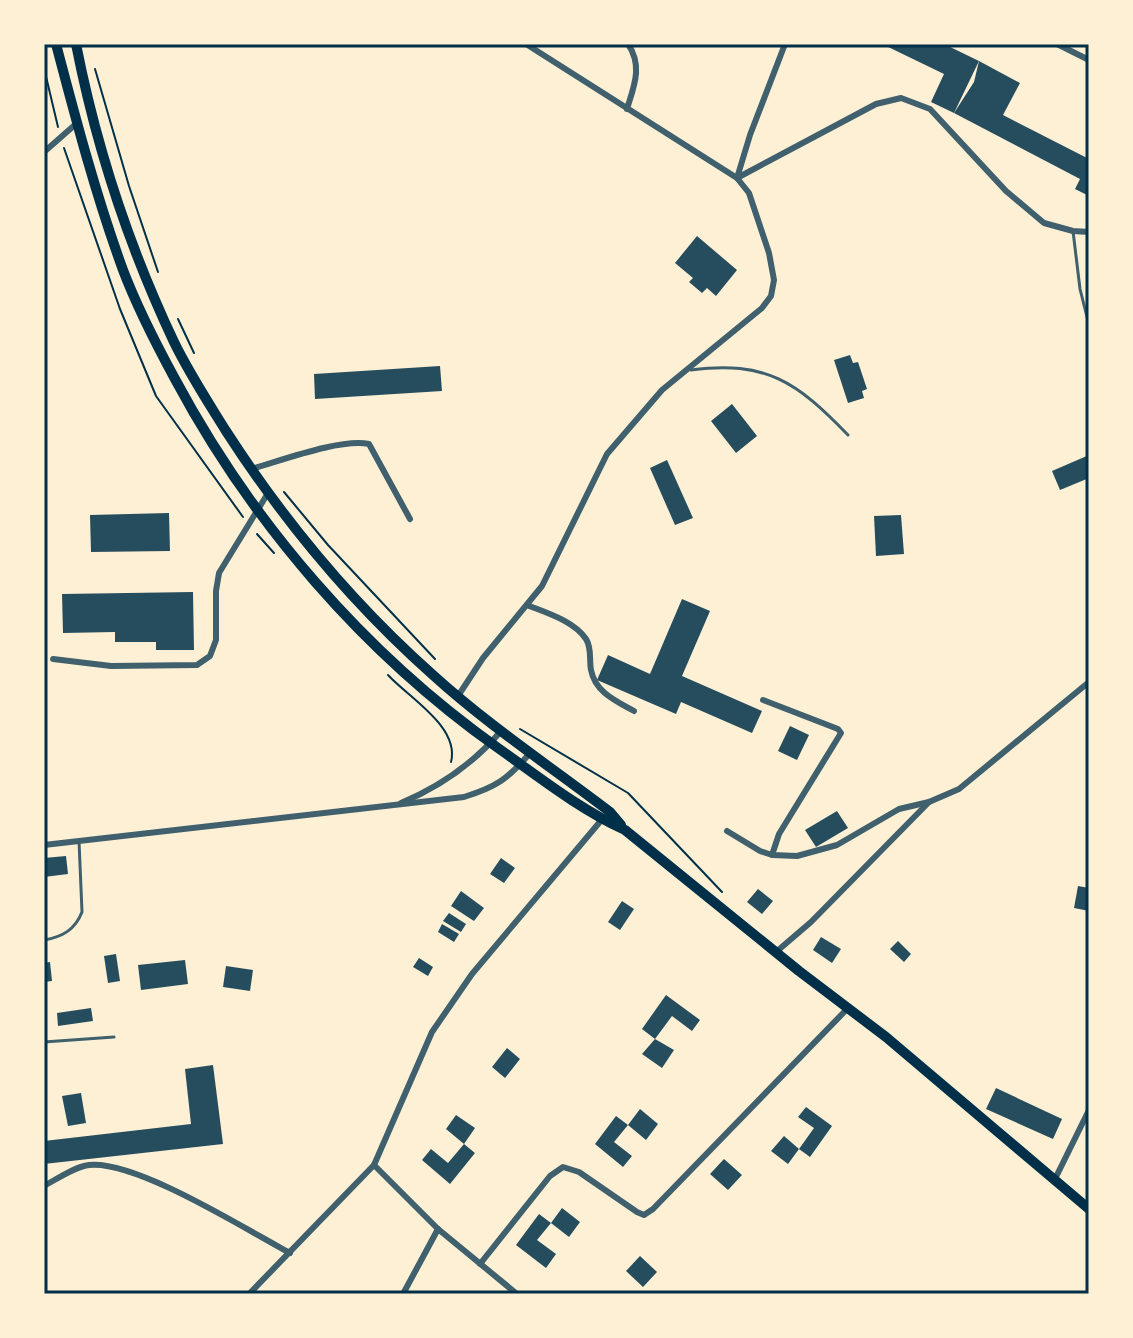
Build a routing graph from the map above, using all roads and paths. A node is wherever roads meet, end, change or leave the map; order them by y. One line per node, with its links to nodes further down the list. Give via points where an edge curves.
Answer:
1 (56, 44): 10 (highway)
2 (76, 44): 21 (highway, via 98,131 151,288 201,392)
3 (526, 44): 9 (street)
4 (628, 44): 9 (street, via 638,74)
5 (785, 44): 12 (street)
6 (1057, 44): 8 (street)
7 (92, 59): 15 (path)
8 (1089, 60)
9 (627, 109): 12 (street)
10 (77, 123): 11 (street); 24 (highway, via 124,272 158,349 202,430)
11 (44, 152)
12 (737, 178): 13 (street, via 876,104 901,98 930,109 1006,191 1044,223); 19 (street, via 749,193 769,253 771,296)
13 (1073, 231): 14 (street); 17 (lane)
14 (1089, 232)
15 (159, 274)
16 (177, 316): 18 (path)
17 (1089, 325)
18 (196, 357)
19 (686, 370): 20 (lane, via 726,365 774,377 814,400); 26 (street, via 607,454 542,586)
20 (848, 435)
21 (251, 469): 23 (highway); 25 (street, via 369,444)
22 (278, 485): 28 (path)
23 (268, 493): 24 (street); 30 (highway, via 351,595)
24 (257, 510): 27 (street, via 219,573 216,640 210,656 197,665 111,666); 35 (highway, via 368,638)
25 (410, 519)
26 (527, 605): 30 (street); 32 (street, via 567,622 585,637 591,673 604,695)
27 (53, 659)
28 (442, 666)
29 (1089, 682): 38 (street, via 959,789)
30 (458, 696): 34 (highway)
31 (763, 700): 44 (street, via 841,733 779,834)
32 (634, 711)
33 (513, 725): 45 (path, via 628,793)
34 (501, 731): 35 (street); 36 (highway)
35 (491, 743): 37 (highway); 39 (street, via 436,787)
36 (530, 752): 37 (street); 40 (highway)
37 (520, 764): 39 (street, via 496,786 464,797); 40 (highway)
38 (929, 802): 44 (street, via 899,809 837,845 797,856); 47 (street)
39 (394, 806): 42 (street)
40 (606, 816): 47 (highway); 52 (street, via 472,974 432,1032)
41 (727, 831): 44 (street)
42 (79, 841): 43 (street); 46 (lane, via 82,912 63,936)
43 (44, 845)
44 (772, 855)
45 (730, 900)
46 (44, 940)
47 (776, 952): 48 (highway)
48 (848, 1008): 53 (highway); 58 (street, via 653,1209 644,1215 637,1212 579,1172 563,1167 550,1176)
49 (114, 1037): 50 (lane)
50 (44, 1042)
51 (1089, 1110): 53 (street)
52 (374, 1165): 56 (street); 57 (street)
53 (1054, 1181): 55 (highway)
54 (44, 1186): 57 (street, via 84,1166 139,1174)
55 (1089, 1209)
56 (438, 1229): 58 (street); 60 (street)
57 (290, 1253): 59 (street)
58 (480, 1264): 61 (street)
59 (249, 1294)
60 (403, 1294)
61 (517, 1294)

